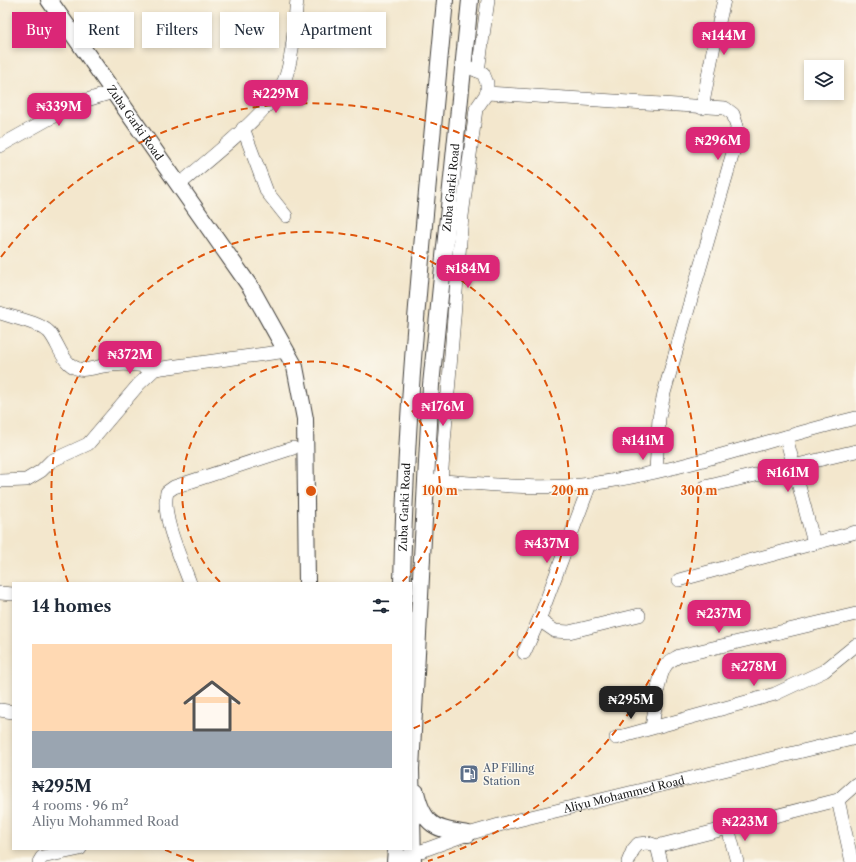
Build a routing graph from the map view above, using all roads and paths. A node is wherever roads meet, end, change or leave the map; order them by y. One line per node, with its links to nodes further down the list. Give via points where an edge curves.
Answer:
1 (49, 0): 8 (main road, Zuba Garki Road)
2 (297, 0): 11 (street, via 285,76 269,103)
3 (445, 0): 33 (main road, Zuba Garki Road, via 404,484)
4 (470, 0): 7 (main road, Zuba Garki Road)
5 (488, 0): 7 (street)
6 (724, 0): 10 (street)
7 (471, 69): 9 (street, via 483,73); 25 (main road, Zuba Garki Road, via 431,385)
8 (113, 92): 12 (street, via 77,103); 13 (main road, Zuba Garki Road)
9 (487, 92): 10 (street); 25 (street, via 476,109)
10 (702, 108): 23 (street, via 724,108 733,114 737,126 736,142 664,393 659,418)
11 (243, 128): 13 (street); 14 (street, via 267,192)
12 (0, 146)
13 (179, 185): 16 (main road, Zuba Garki Road, via 251,288)
14 (286, 216)
15 (0, 313): 17 (street, via 42,326 49,332 64,357 80,370 139,363)
16 (287, 351): 17 (street); 32 (main road, Zuba Garki Road, via 295,367 305,419)
17 (155, 369): 24 (street, via 88,444 51,461 26,480)
18 (856, 418): 19 (street)
19 (786, 436): 22 (street); 23 (street)
20 (293, 448): 31 (street, via 174,487 167,492 166,508 169,522)
21 (856, 451): 22 (street)
22 (794, 467): 27 (street); 29 (street)
23 (656, 471): 26 (street)
24 (0, 481)
25 (433, 481): 26 (street, via 540,486); 46 (main road, Zuba Garki Road)
26 (590, 484): 38 (street)
27 (705, 487)
28 (856, 532): 29 (street)
29 (814, 543): 30 (street)
30 (679, 580)
31 (190, 582)
32 (306, 582)
33 (402, 582)
34 (0, 593): 35 (street)
35 (12, 594)
36 (856, 614): 43 (street, via 671,660 665,666 660,681)
37 (639, 615): 38 (street, via 569,632 555,631)
38 (539, 620): 40 (street)
39 (856, 645): 43 (street, via 824,671 775,694)
40 (524, 653)
41 (0, 710): 42 (street)
42 (12, 712)
43 (652, 727): 44 (street)
44 (616, 738)
45 (856, 738): 52 (street, Aliyu Mohammed Road)
46 (412, 756)
47 (412, 773): 52 (main road, via 420,807 432,825 441,830)
48 (856, 784): 49 (street)
49 (838, 800): 51 (street); 61 (street)
50 (412, 814): 56 (main road, Zuba Garki Road)
51 (728, 828): 53 (street); 60 (street)
52 (468, 834): 56 (street, Aliyu Mohammed Road)
53 (657, 846): 58 (street, via 648,843 638,844); 59 (street)
54 (75, 850): 57 (street, via 42,857)
55 (394, 858): 56 (street, Aliyu Mohammed Road)
56 (413, 858)
57 (39, 862)
58 (628, 862)
59 (661, 862)
60 (737, 862)
61 (852, 862)

